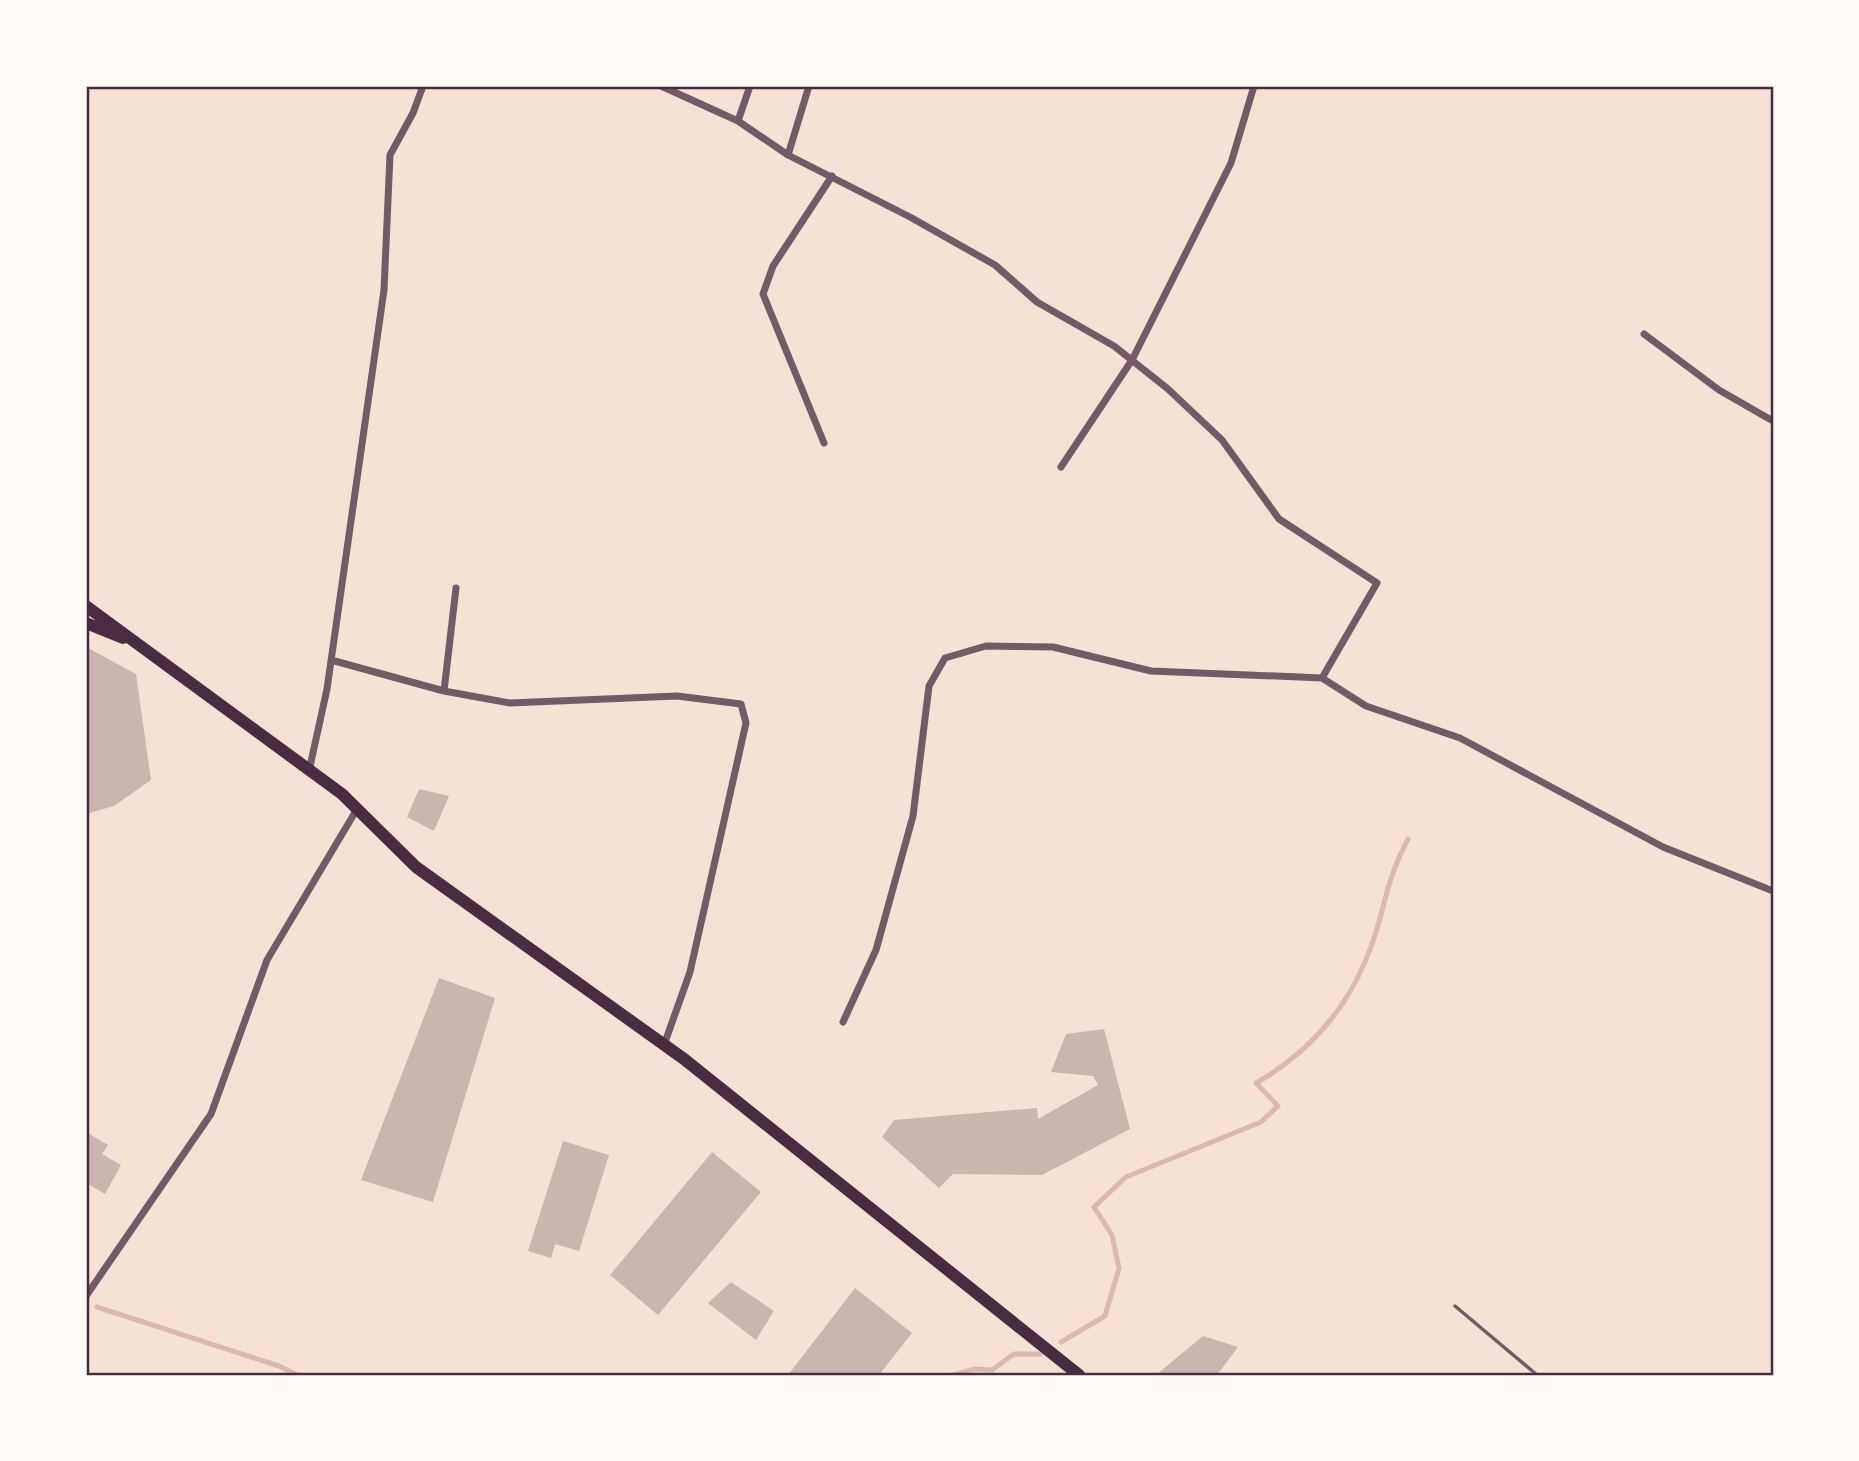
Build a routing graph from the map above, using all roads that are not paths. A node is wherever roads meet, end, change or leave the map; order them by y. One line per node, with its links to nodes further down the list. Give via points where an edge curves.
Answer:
1 (423, 86): 18 (street, via 390,155 384,290)
2 (661, 86): 6 (street)
3 (750, 86): 6 (street)
4 (809, 86): 7 (street)
5 (1254, 86): 10 (street, via 1231,163)
6 (738, 121): 7 (street)
7 (788, 155): 8 (street)
8 (832, 176): 10 (street, via 995,265 1037,302); 12 (street, via 773,266 763,294)
9 (1644, 334): 11 (street, via 1719,390)
10 (1132, 360): 13 (street); 19 (street, via 1222,440 1279,519 1377,583)
11 (1773, 421)
12 (824, 443)
13 (1061, 467)
14 (456, 589): 20 (street)
15 (86, 606): 17 (main road)
16 (86, 623): 17 (main road)
17 (126, 639): 21 (main road)
18 (331, 660): 20 (street); 21 (street)
19 (1322, 678): 23 (street, via 1366,706 1460,738 1663,847); 24 (street, via 1151,671 1054,647 986,646 945,658 929,686 913,816 876,950)
20 (444, 691): 25 (street, via 510,703 677,696 741,704 746,723 690,972)
21 (309, 772): 22 (main road)
22 (357, 809): 25 (main road, via 415,867); 26 (street, via 267,960 211,1114)
23 (1773, 891)
24 (843, 1022)
25 (664, 1045): 28 (main road)
26 (86, 1296)
27 (1455, 1306): 29 (lane)
28 (1079, 1375)
29 (1537, 1375)

